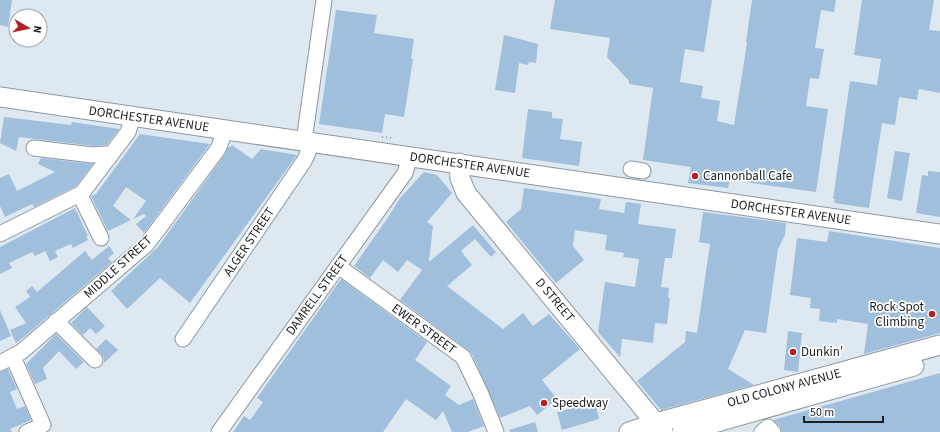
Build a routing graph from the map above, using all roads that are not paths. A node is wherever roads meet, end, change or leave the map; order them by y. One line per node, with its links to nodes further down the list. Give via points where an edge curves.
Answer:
1 (324, 0): 5 (street, ALGER STREET)
2 (0, 97): 3 (main road, DORCHESTER AVENUE)
3 (133, 116): 4 (main road, DORCHESTER AVENUE); 7 (street, via 129,130)
4 (225, 129): 5 (main road, DORCHESTER AVENUE); 15 (street, MIDDLE STREET, via 218,149 147,244)
5 (307, 141): 8 (main road, DORCHESTER AVENUE); 16 (street, ALGER STREET, via 307,155 304,161)
6 (34, 148): 7 (street)
7 (110, 156): 10 (street)
8 (410, 156): 9 (main road, DORCHESTER AVENUE); 14 (street, DAMRELL STREET, via 405,173)
9 (459, 163): 12 (main road, DORCHESTER AVENUE); 21 (main road, D STREET, via 460,178 466,193)
10 (80, 195): 11 (street); 13 (street)
11 (2, 227)
12 (940, 234)
13 (101, 238)
14 (338, 266): 23 (street, DAMRELL STREET); 24 (street, EWER STREET, via 463,357)
15 (56, 321): 19 (street, MIDDLE STREET, via 21,352); 20 (street)
16 (183, 339)
17 (940, 346): 21 (main road, OLD COLONY AVENUE)
18 (940, 359): 26 (main road, OLD COLONY AVENUE)
19 (7, 360): 22 (street, via 42,425)
20 (94, 360)
21 (659, 428): 25 (main road, OLD COLONY AVENUE)
22 (27, 432)
23 (219, 432)
24 (496, 432)
25 (629, 432)
26 (682, 432)
27 (762, 432): 28 (street, via 768,427)
28 (773, 432)

